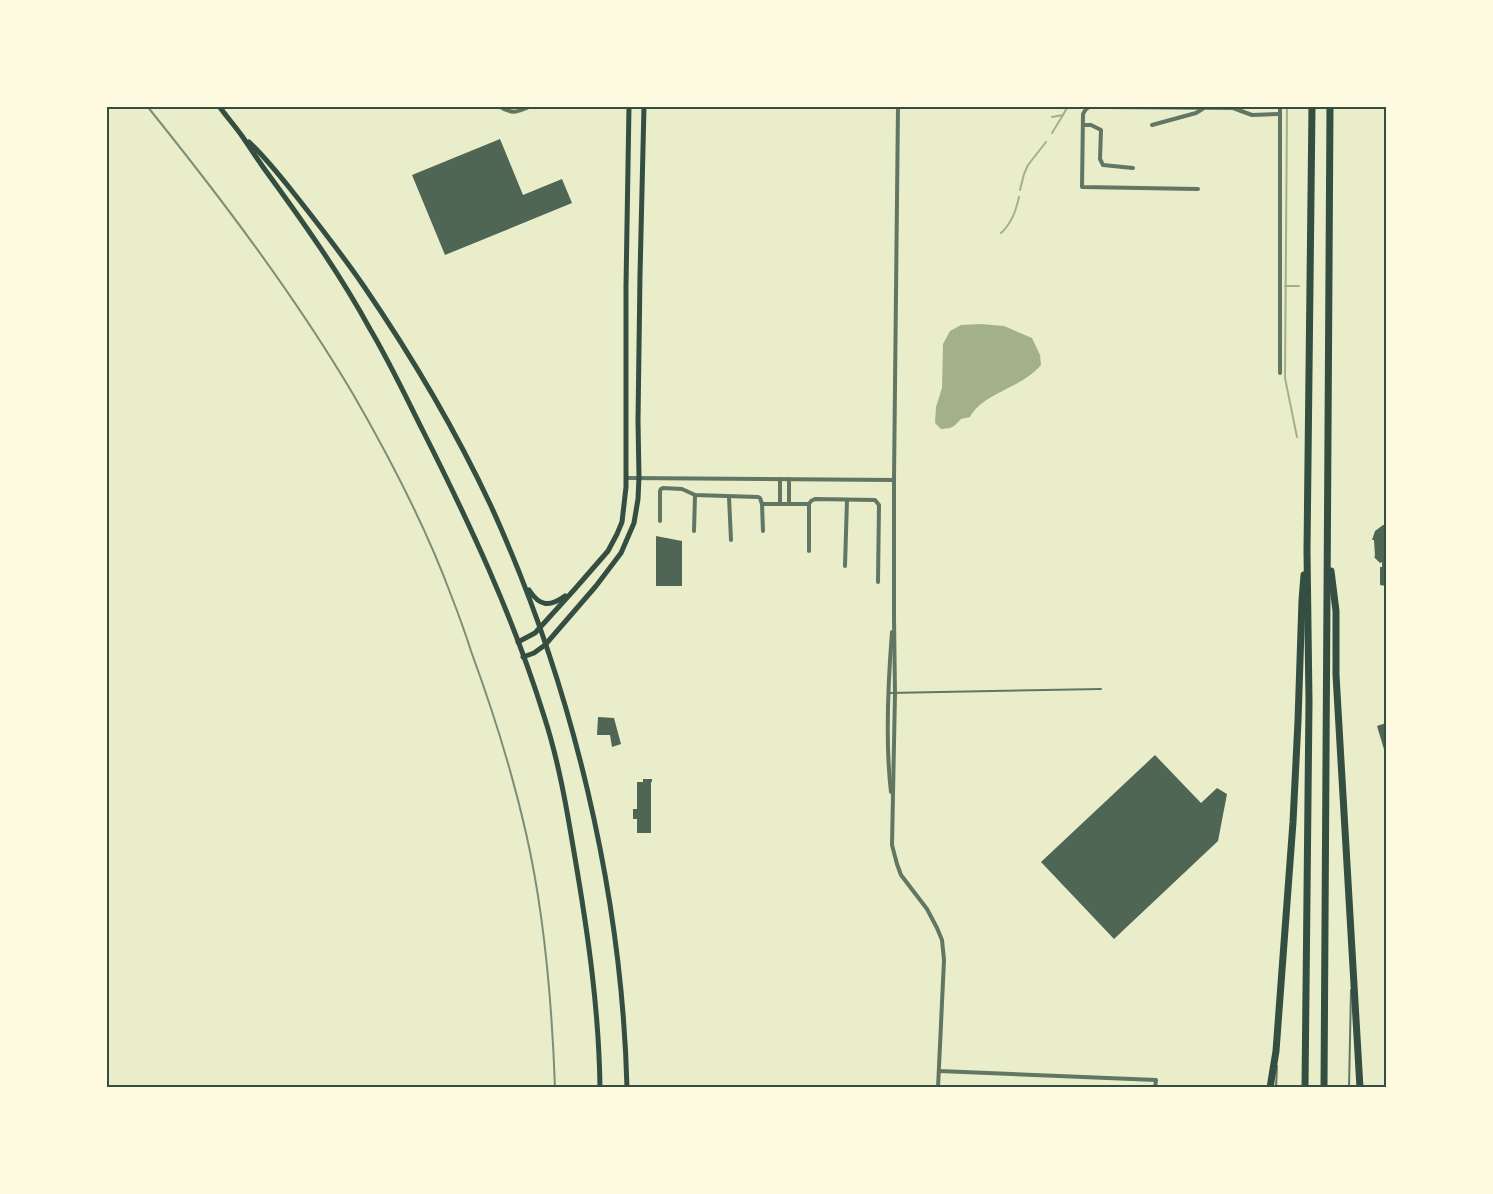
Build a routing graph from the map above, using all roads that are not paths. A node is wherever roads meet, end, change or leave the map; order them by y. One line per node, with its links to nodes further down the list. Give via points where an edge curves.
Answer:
1 (219, 106): 14 (main road)
2 (500, 106): 3 (street, via 507,112)
3 (531, 106)
4 (644, 106): 18 (main road)
5 (898, 106): 22 (street)
6 (1280, 106): 11 (street)
7 (1312, 106): 36 (highway)
8 (1330, 106): 34 (highway)
9 (628, 107): 19 (main road)
10 (1204, 108): 11 (street, via 1233,108 1252,115); 12 (street, via 1089,107 1083,114); 13 (street)
11 (1280, 114): 17 (street)
12 (1083, 124): 15 (street, via 1101,130 1100,159 1104,165); 16 (street, via 1082,187)
13 (1152, 125)
14 (242, 135): 38 (main road, via 322,229 390,325 462,448); 43 (main road, via 364,317 472,531)
15 (1133, 168)
16 (1198, 189)
17 (1280, 373)
18 (639, 477): 19 (street); 20 (street); 44 (main road, via 634,523 623,548 596,586)
19 (626, 478): 40 (main road, via 624,514 617,534)
20 (780, 479): 21 (street); 27 (street)
21 (789, 479): 22 (street); 28 (street)
22 (894, 480): 41 (street)
23 (695, 495): 24 (street); 30 (street, via 682,489 661,489); 31 (street)
24 (729, 497): 26 (street, via 758,497); 33 (street)
25 (847, 500): 29 (street, via 815,499); 37 (street); 39 (street, via 878,502)
26 (762, 504): 27 (street); 32 (street)
27 (780, 504): 28 (street)
28 (789, 504): 29 (street)
29 (809, 504): 35 (street)
30 (660, 521)
31 (694, 531)
32 (763, 531)
33 (731, 540)
34 (1328, 542): 50 (highway, via 1336,611 1336,675); 60 (highway)
35 (809, 551)
36 (1307, 551): 51 (highway); 59 (highway)
37 (845, 566)
38 (518, 570): 40 (main road, via 533,597 543,604 556,603); 42 (main road)
39 (878, 582)
40 (574, 590): 42 (main road)
41 (894, 618): 47 (street); 48 (street)
42 (539, 628): 43 (main road); 44 (main road)
43 (518, 642): 45 (main road)
44 (544, 645): 45 (main road); 54 (main road, via 584,777 609,901)
45 (523, 657): 53 (main road, via 550,737 573,845 592,967)
46 (1101, 689): 48 (lane)
47 (889, 693): 48 (lane); 49 (street)
48 (895, 693): 49 (street)
49 (892, 805): 52 (street, via 892,845 897,864 942,940)
50 (1353, 970): 61 (lane); 62 (highway)
51 (1276, 1051): 57 (highway); 58 (lane)
52 (939, 1071): 55 (street); 56 (street, via 1156,1080)
53 (600, 1088)
54 (627, 1088)
55 (938, 1088)
56 (1155, 1088)
57 (1270, 1088)
58 (1276, 1088)
59 (1305, 1088)
60 (1324, 1088)
61 (1349, 1088)
62 (1360, 1088)

